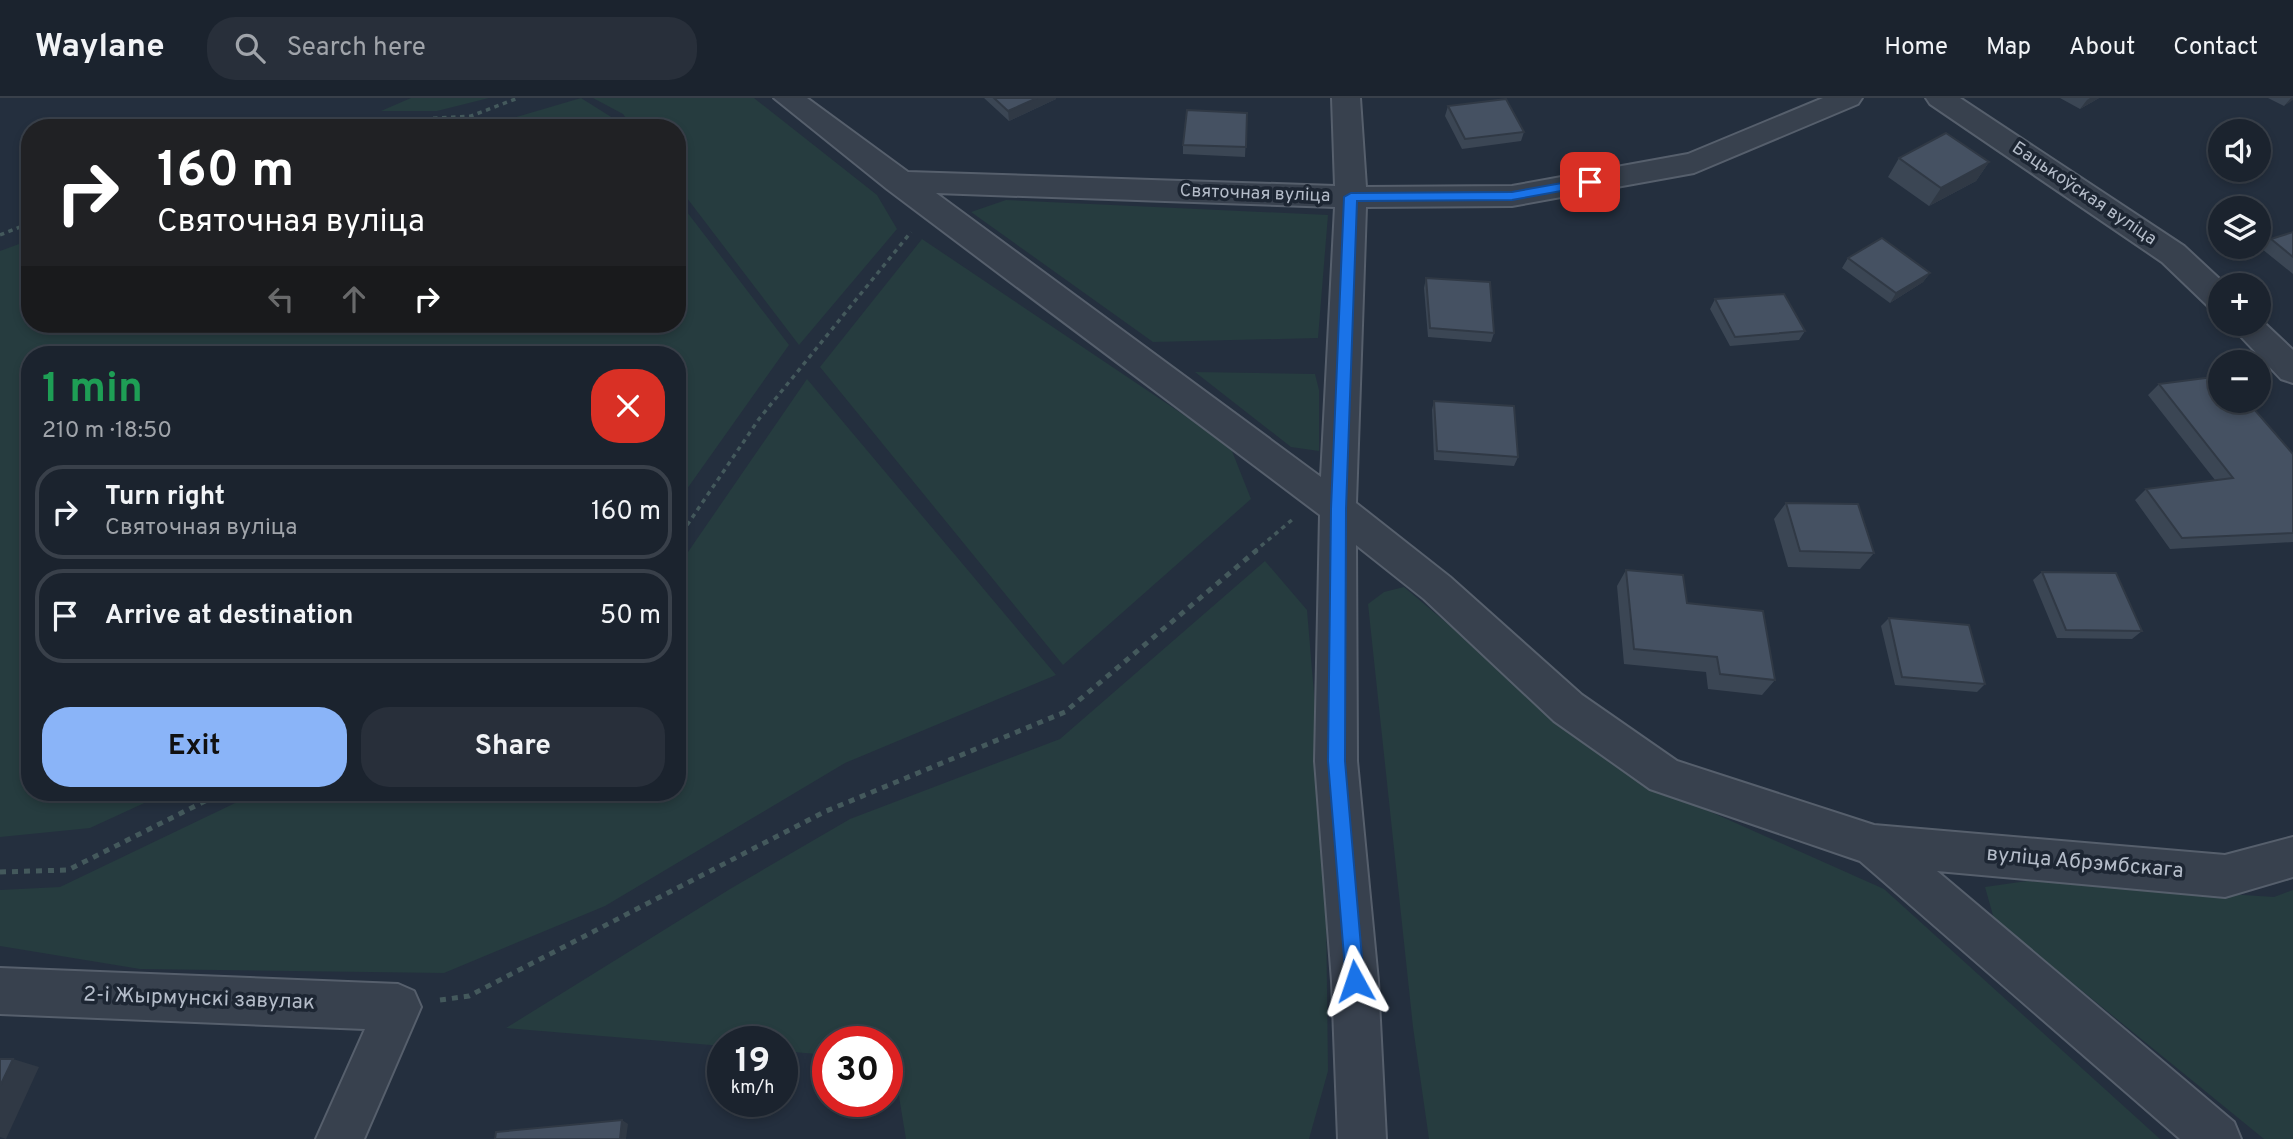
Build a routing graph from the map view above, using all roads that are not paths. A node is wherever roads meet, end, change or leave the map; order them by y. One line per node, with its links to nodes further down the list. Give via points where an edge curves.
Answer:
1 (789, 98): 5 (street)
2 (1346, 98): 6 (street)
3 (1848, 98): 6 (street, Святочная вуліца, via 1693,163 1512,196)
4 (1940, 98): 7 (street, Бацькоўская вуліца, via 2173,254)
5 (898, 182): 6 (street, Святочная вуліца); 10 (street)
6 (1351, 197): 10 (street)
7 (2208, 288)
8 (2258, 336): 9 (street)
9 (2293, 370)
10 (1338, 509): 11 (street, via 1437,588 1568,708 1665,776); 15 (street, via 1336,761 1355,981)
11 (1874, 845): 12 (street, вуліца Абрэмбскага, via 2225,876); 16 (street)
12 (2293, 857)
13 (0, 991): 14 (street, 2-і Жырмунскі завулак, via 398,1007)
14 (340, 1139)
15 (1362, 1139)
16 (2217, 1139)

